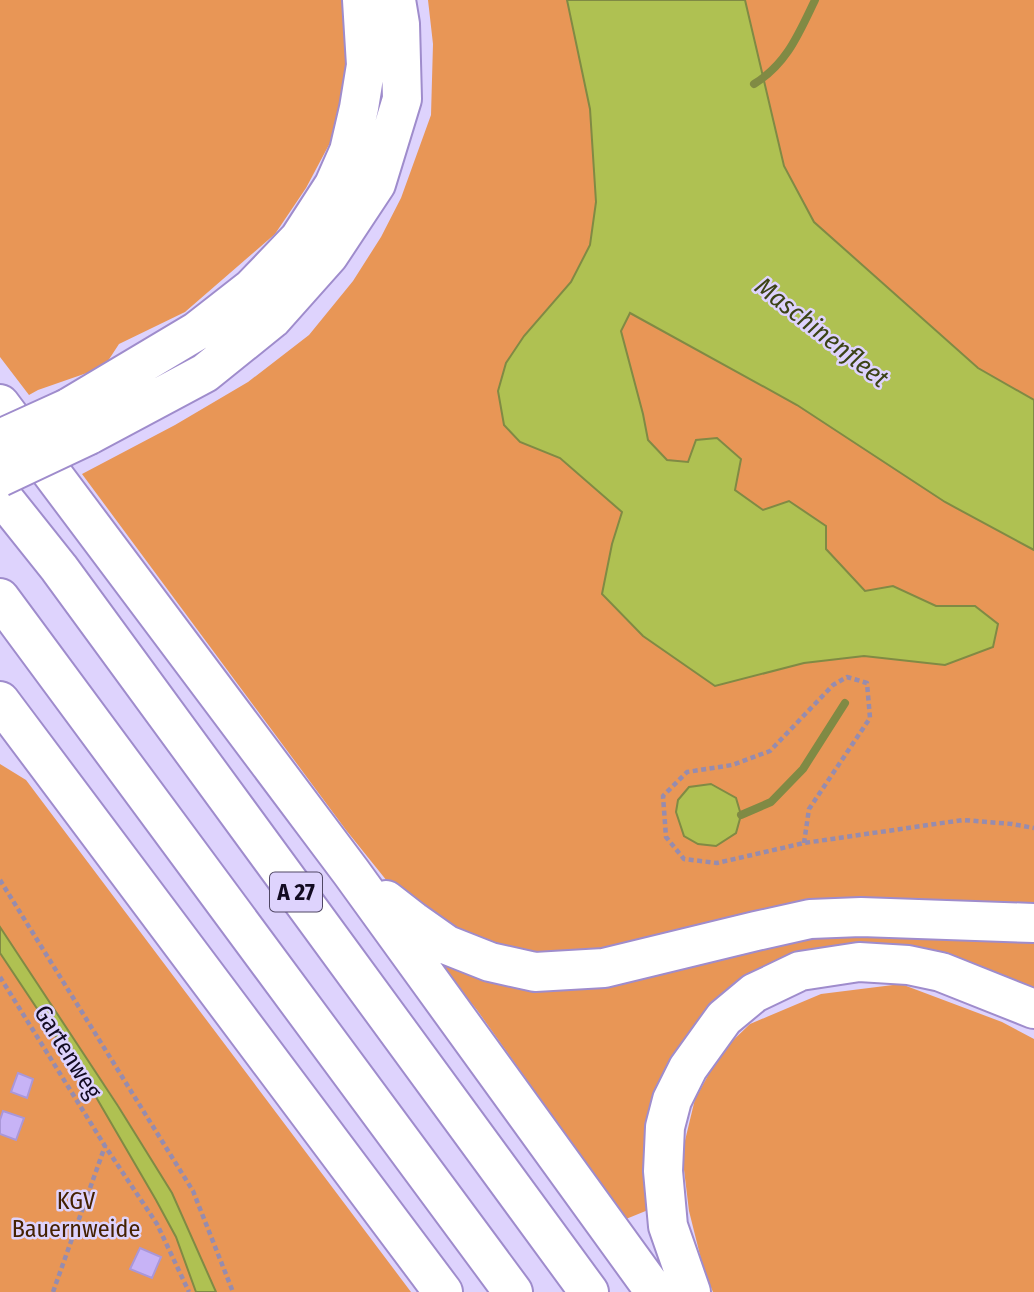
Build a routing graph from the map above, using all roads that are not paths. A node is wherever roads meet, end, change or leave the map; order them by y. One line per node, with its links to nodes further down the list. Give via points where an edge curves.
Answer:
1 (362, 0): 4 (highway, via 366,65 349,151 334,185 299,239 253,288)
2 (396, 0): 4 (highway, via 402,99 376,184 329,255 272,319 205,373)
3 (0, 404): 12 (highway)
4 (78, 422): 5 (highway, bridge); 6 (highway, bridge)
5 (0, 439)
6 (0, 477)
7 (0, 494): 17 (highway, A 27)
8 (0, 598): 16 (highway, A 27)
9 (0, 701): 11 (highway)
10 (0, 727): 11 (highway)
11 (55, 773): 15 (highway)
12 (351, 872): 13 (highway, via 447,945 535,972 604,968 810,919); 18 (highway)
13 (1034, 923)
14 (1034, 1009): 19 (highway, via 941,972 883,963 800,971 754,993 724,1018 688,1068 664,1127 668,1226)
15 (443, 1292)
16 (513, 1292)
17 (589, 1292)
18 (655, 1292)
19 (691, 1292)

